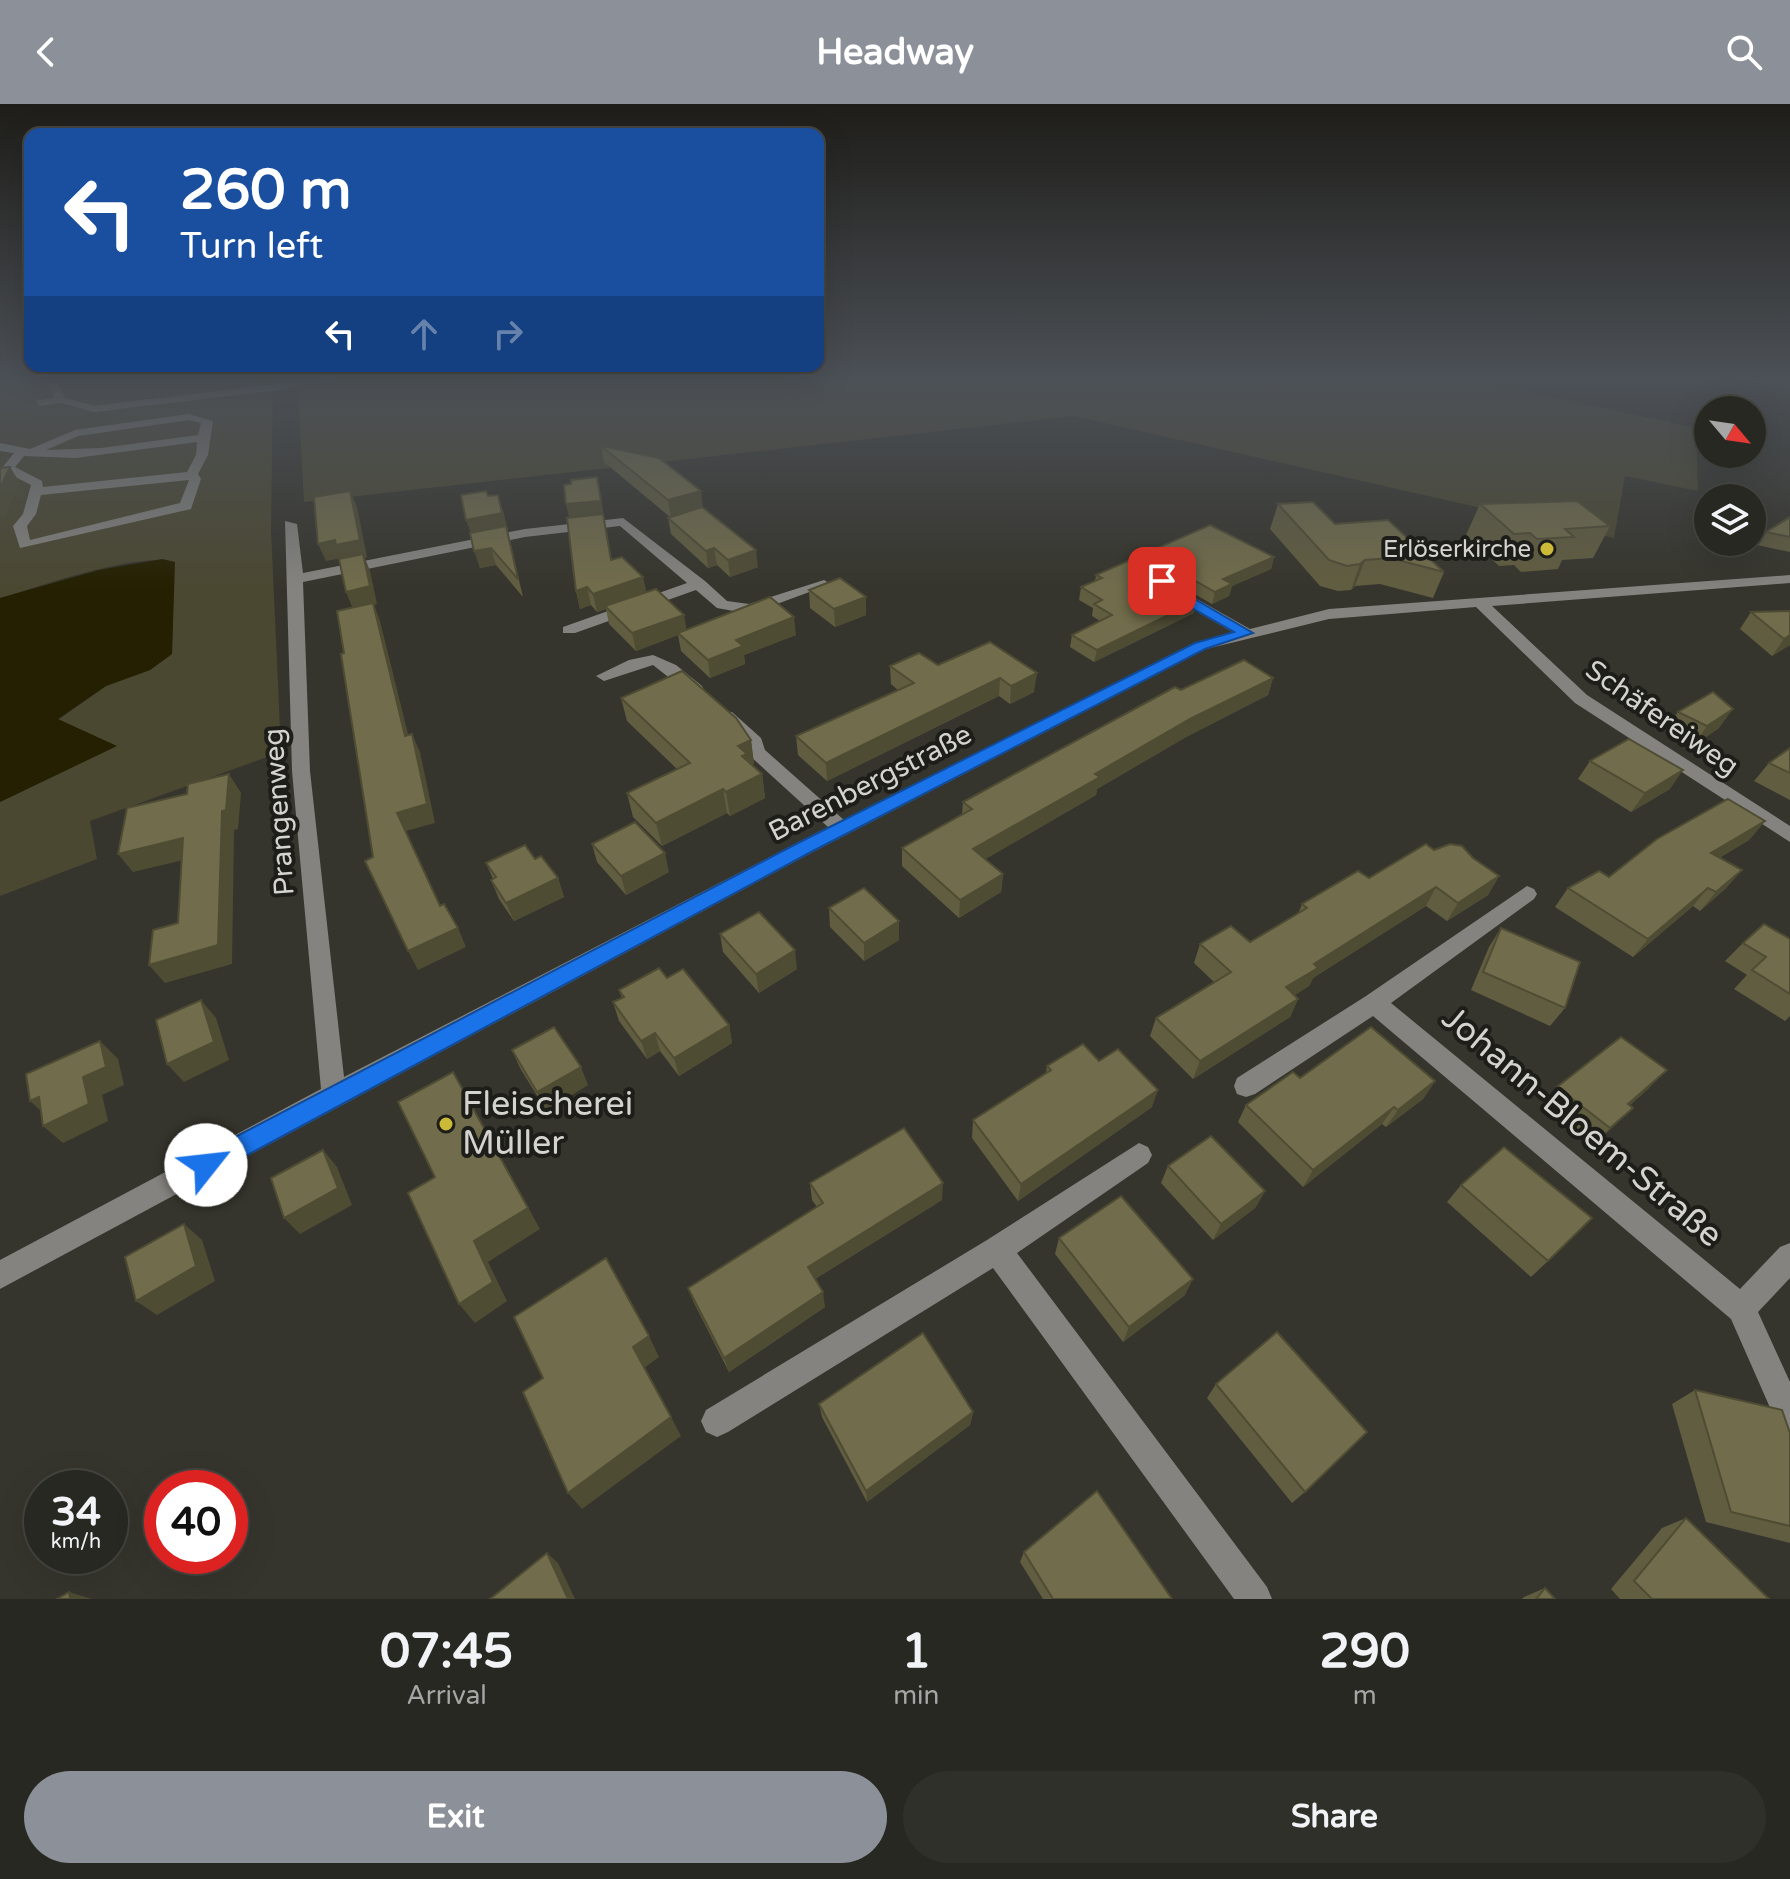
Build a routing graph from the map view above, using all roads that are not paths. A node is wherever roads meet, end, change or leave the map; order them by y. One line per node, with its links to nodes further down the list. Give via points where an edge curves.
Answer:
1 (10, 449): 5 (street)
2 (35, 449): 5 (street)
3 (124, 449): 5 (street, via 59,455)
4 (202, 449): 6 (street)
5 (27, 452): 7 (street, via 8,468 38,484)
6 (191, 475): 7 (street); 7 (street, via 195,479 186,506 25,545 20,526)
7 (36, 492)
8 (290, 524): 10 (street, Prangenweg)
9 (1172, 575): 16 (street, via 1160,584)
10 (296, 579): 12 (street, via 525,533 623,522); 23 (street, Prangenweg, via 301,771)
11 (1790, 579): 14 (street, Barenbergstraße)
12 (700, 584): 13 (street, via 722,605 750,609); 15 (street)
13 (824, 584)
14 (1478, 601): 16 (street, Barenbergstraße, via 1329,614); 19 (street, Schäfereiweg, via 1581,699)
15 (569, 630)
16 (1246, 633): 18 (street, Barenbergstraße, via 1200,646)
17 (604, 676): 18 (street, via 650,659 665,663 748,735 756,752)
18 (842, 829): 23 (street, Barenbergstraße)
19 (1790, 835)
20 (1527, 894): 21 (street)
21 (1374, 1003): 22 (street); 28 (street, Johann-Bloem-Straße)
22 (1246, 1086)
23 (334, 1095): 27 (street, Barenbergstraße)
24 (1139, 1155): 25 (street)
25 (997, 1250): 30 (street); 31 (street)
26 (1790, 1257): 28 (street)
27 (0, 1275)
28 (1741, 1309): 29 (street, Johann-Bloem-Straße)
29 (1790, 1417)
30 (717, 1421)
31 (1255, 1599)

